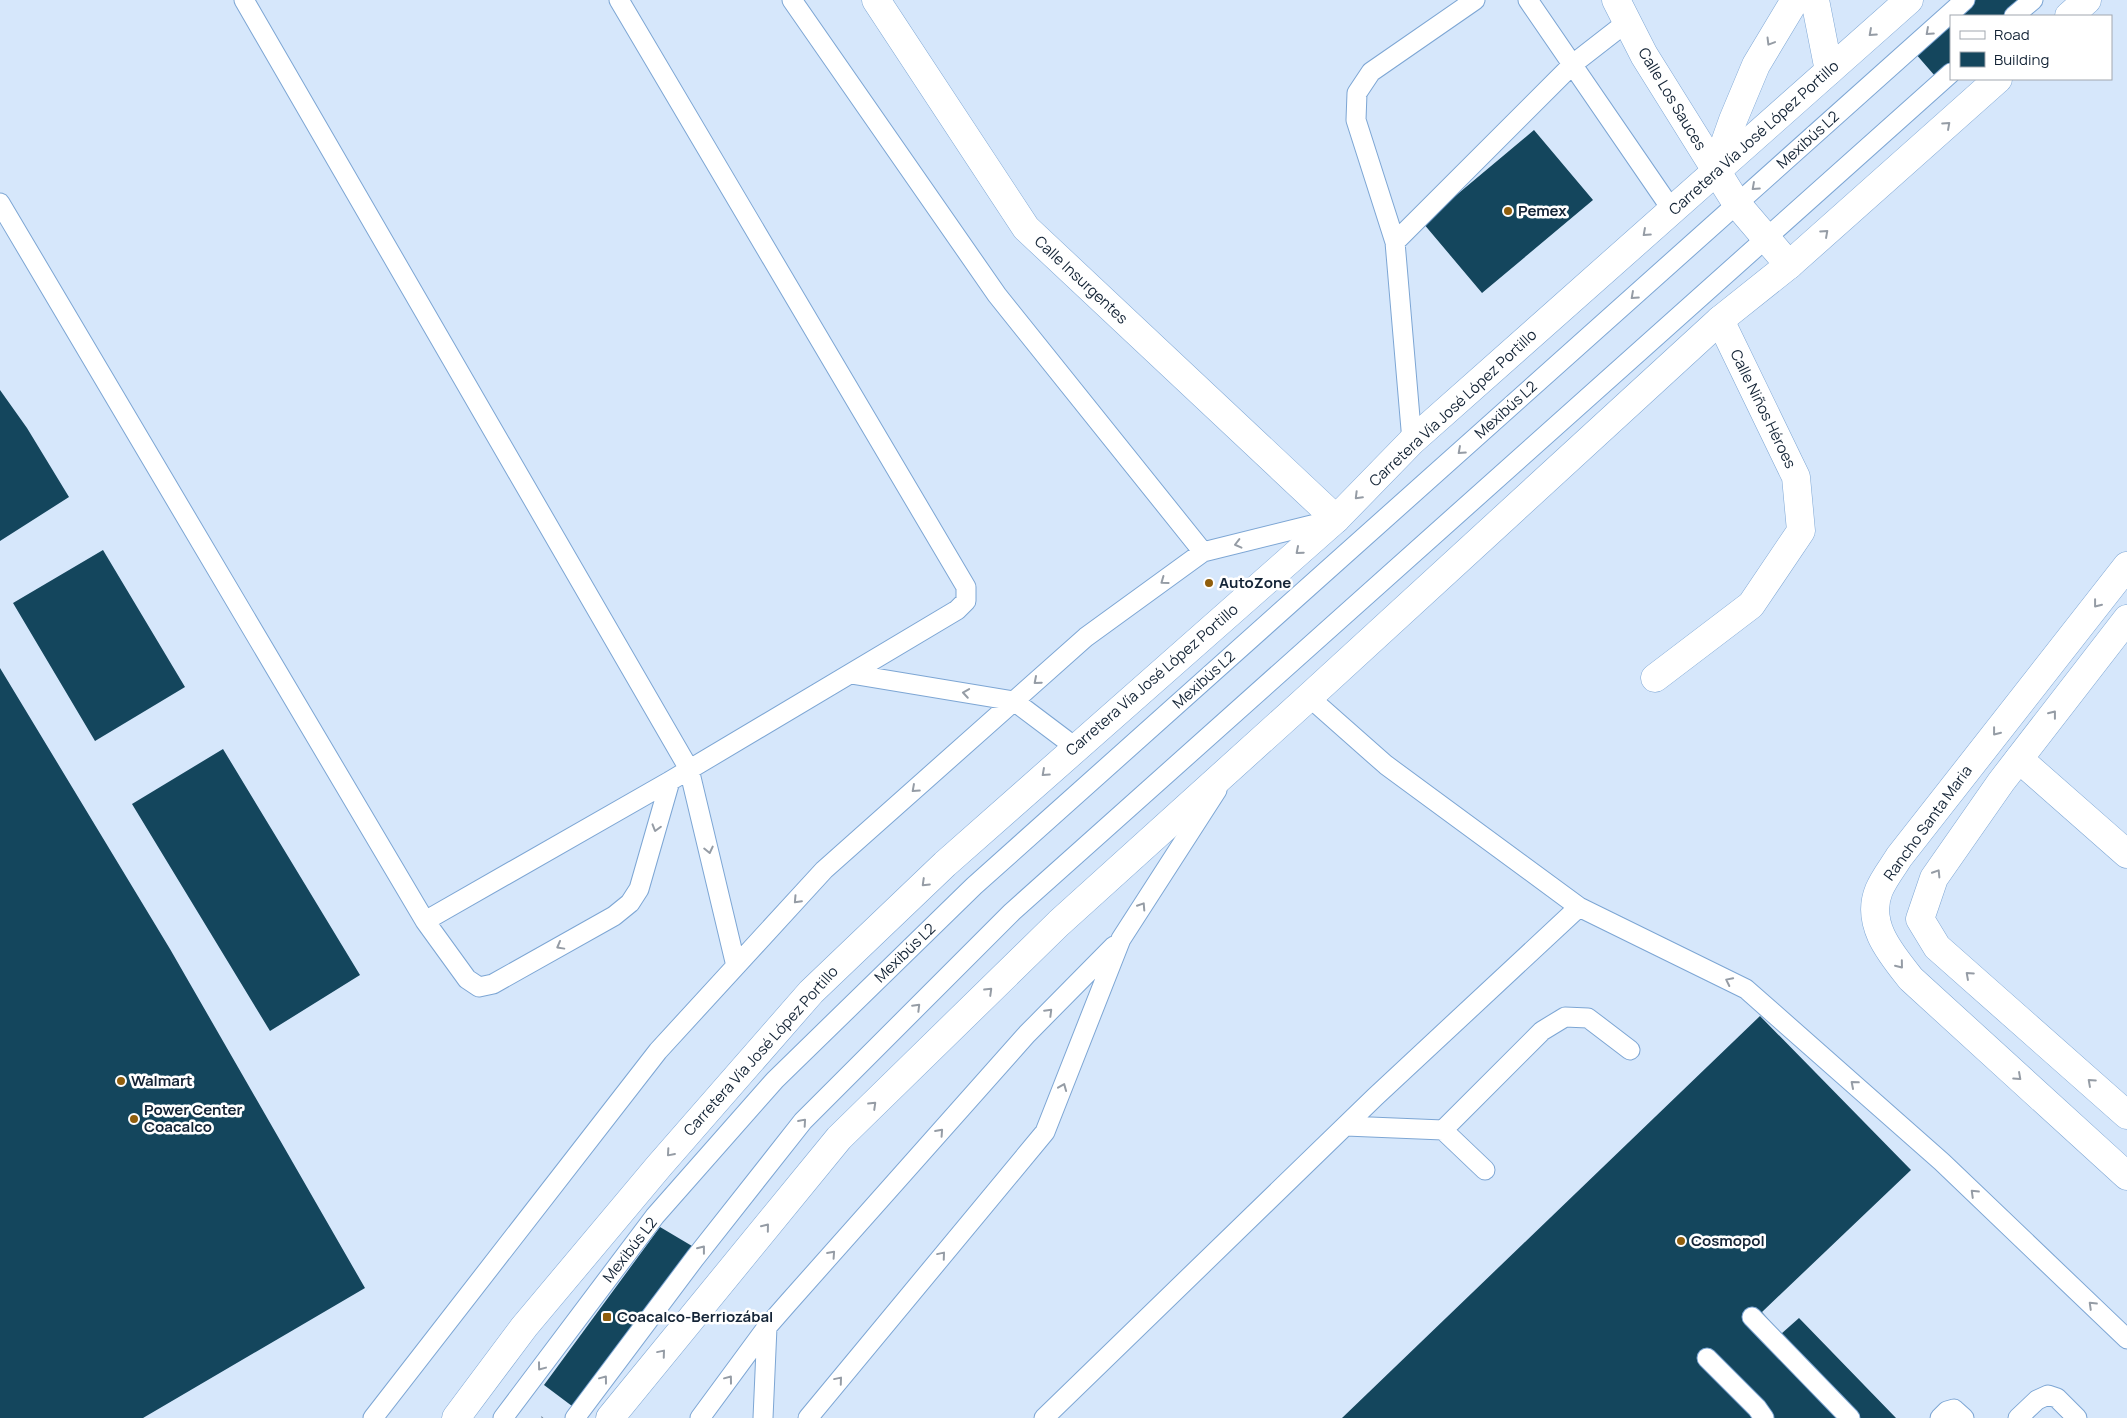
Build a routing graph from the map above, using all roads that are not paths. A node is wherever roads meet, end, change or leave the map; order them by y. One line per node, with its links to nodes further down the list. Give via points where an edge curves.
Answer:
1 (244, 0): 40 (lane)
2 (619, 0): 33 (lane, via 966,587 966,601 957,610)
3 (792, 0): 30 (lane, via 997,295)
4 (876, 0): 29 (main road, Calle Insurgentes, via 1026,228)
5 (1475, 0): 25 (lane, via 1371,72 1357,93 1356,120)
6 (1528, 0): 16 (lane)
7 (1796, 0): 20 (main road, one-way to 20, via 1756,66)
8 (1815, 0): 17 (main road)
9 (1909, 0): 17 (main road, Carretera Vía José López Portillo, one-way to 17)
10 (1965, 0): 22 (lane, Mexibús L2, one-way to 22)
11 (2033, 0): 14 (lane)
12 (2087, 0): 15 (main road)
13 (1622, 11): 16 (lane); 20 (main road, Calle Los Sauces, via 1644,55)
14 (2015, 15)
15 (2070, 15)
16 (1573, 64): 23 (lane); 25 (lane)
17 (1829, 71): 20 (main road, Carretera Vía José López Portillo)
18 (1950, 74): 24 (lane)
19 (1997, 80): 26 (main road, one-way to 19)
20 (1716, 171): 22 (main road, Calle Los Sauces); 23 (main road, Carretera Vía José López Portillo)
21 (0, 204): 44 (lane)
22 (1737, 204): 24 (main road, Calle Los Sauces); 59 (lane, Mexibús L2, one-way to 59, via 974,886 775,1080 656,1216)
23 (1672, 210): 28 (main road, Carretera Vía José López Portillo, one-way to 28)
24 (1766, 238): 26 (main road, Calle Los Sauces); 60 (lane, one-way to 24, via 803,1121 1012,912)
25 (1395, 242): 28 (lane)
26 (1789, 265): 27 (main road)
27 (1720, 320): 34 (main road, Calle Niños Héroes, via 1796,478 1801,531 1751,604); 35 (main road)
28 (1412, 441): 29 (main road, Carretera Vía José López Portillo, one-way to 29)
29 (1336, 519): 30 (lane, one-way to 30); 37 (main road, Carretera Vía José López Portillo, one-way to 37)
30 (1203, 552): 36 (lane, one-way to 36, via 1086,638)
31 (2127, 566): 52 (main road, Rancho Santa Maria, one-way to 52, via 1899,857 1879,891 1875,924 1892,955 1911,979)
32 (2127, 619): 38 (main road, one-way to 32)
33 (851, 674): 36 (lane, one-way to 33); 40 (lane)
34 (1655, 678)
35 (1310, 697): 39 (main road); 43 (lane, via 1386,766)
36 (1014, 701): 37 (lane); 46 (lane, one-way to 46, via 824,870)
37 (1075, 747): 58 (main road, Carretera Vía José López Portillo, one-way to 58, via 945,864 811,992 524,1327)
38 (2018, 759): 42 (main road); 48 (main road, one-way to 38, via 1938,947 1920,919 1934,878)
39 (1234, 764): 45 (lane, one-way to 39); 61 (main road, one-way to 39, via 839,1138 1058,923)
40 (689, 769): 41 (lane); 46 (lane, one-way to 46)
41 (670, 781): 44 (lane); 44 (lane, one-way to 44, via 639,889 630,903 614,916 493,984 479,987 467,979)
42 (2127, 854)
43 (1579, 908): 49 (lane); 55 (lane, one-way to 43, via 1942,1162 1746,989)
44 (425, 920)
45 (1121, 939): 54 (lane, one-way to 45, via 1027,1034); 64 (lane, one-way to 45, via 1044,1132)
46 (736, 966): 57 (lane, via 658,1051)
47 (1630, 1050): 50 (lane, via 1588,1018 1565,1017 1542,1031)
48 (2127, 1115)
49 (1346, 1126): 50 (lane); 65 (lane)
50 (1443, 1130): 51 (lane)
51 (1485, 1170)
52 (2127, 1176)
53 (1752, 1317): 67 (lane)
54 (767, 1327): 62 (lane, one-way to 54); 63 (lane)
55 (2127, 1339)
56 (1707, 1358): 66 (lane)
57 (373, 1418)
58 (456, 1418)
59 (503, 1418)
60 (575, 1418)
61 (610, 1418)
62 (700, 1418)
63 (763, 1418)
64 (808, 1418)
65 (1044, 1418)
66 (1764, 1418)
67 (1850, 1418)
68 (1940, 1418): 69 (lane, via 1954,1409)
69 (1964, 1418)
70 (2018, 1418): 71 (lane, via 2037,1400 2048,1395 2057,1398)
71 (2077, 1418)

